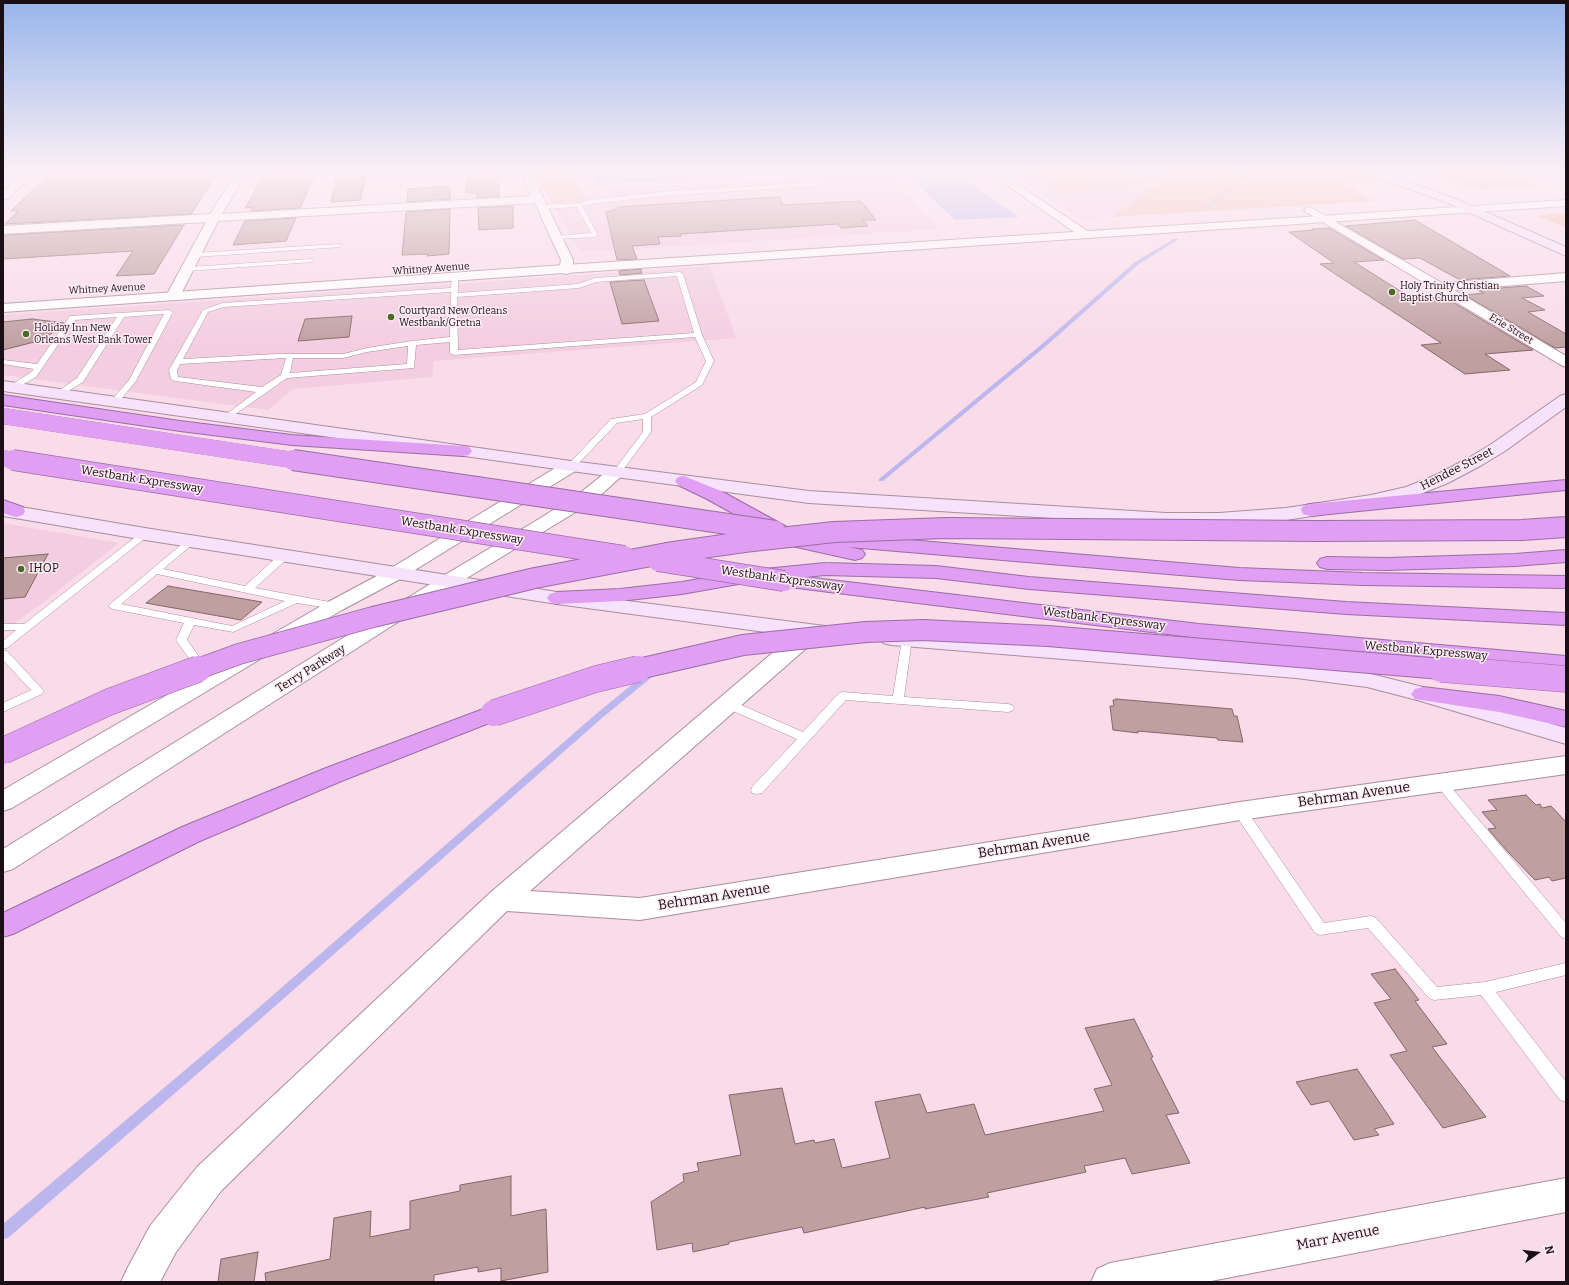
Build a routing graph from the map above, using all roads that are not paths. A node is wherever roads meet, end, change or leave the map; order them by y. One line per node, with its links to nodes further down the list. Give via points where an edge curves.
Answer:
1 (208, 230): 13 (street)
2 (553, 230): 10 (street)
3 (592, 230): 10 (lane, via 595,235)
4 (1023, 230): 15 (street, Whitney Avenue)
5 (1080, 230): 9 (street)
6 (1152, 230): 9 (street, Whitney Avenue)
7 (1344, 230): 18 (street, Erie Street)
8 (1525, 230): 12 (main road)
9 (1087, 235): 15 (street, Whitney Avenue)
10 (557, 238): 15 (street)
11 (339, 246): 13 (lane)
12 (1566, 252)
13 (195, 255): 16 (street)
14 (311, 261): 16 (lane)
15 (566, 265): 19 (street, Whitney Avenue); 20 (street, Whitney Avenue)
16 (188, 269): 20 (street)
17 (1565, 277): 18 (street)
18 (1439, 286): 30 (street, Erie Street)
19 (454, 287): 20 (street, Whitney Avenue); 24 (lane, via 579,286 595,280 680,274); 25 (lane); 29 (lane, via 223,305 205,311)
20 (176, 290): 21 (street, Whitney Avenue); 22 (street, Whitney Avenue)
21 (26, 294)
22 (3, 308)
23 (122, 315): 31 (lane, via 73,318); 35 (lane, via 80,380); 37 (lane, via 169,312 132,381)
24 (698, 335): 25 (lane, via 454,353); 39 (lane, via 710,361 699,383)
25 (454, 339): 26 (lane)
26 (412, 343): 27 (lane, via 343,356); 32 (lane, via 411,366)
27 (290, 356): 29 (lane); 32 (lane)
28 (3, 362): 31 (lane)
29 (178, 362): 33 (lane, via 173,370 175,379)
30 (1566, 362)
31 (39, 367): 34 (lane, via 33,375)
32 (285, 376): 33 (lane)
33 (263, 390): 40 (lane)
34 (6, 391): 35 (main road); 41 (highway, via 180,426 292,440)
35 (60, 394): 37 (main road)
36 (1566, 399): 48 (main road, Hendee Street, via 1499,447 1442,479 1412,491 1371,501)
37 (114, 402): 40 (main road)
38 (3, 416): 54 (highway, bridge, via 838,540)
39 (647, 416): 43 (lane, via 614,421); 44 (lane, via 647,432)
40 (227, 418): 41 (main road)
41 (463, 451): 43 (main road)
42 (3, 458): 72 (highway, Westbank Expressway, bridge, via 784,581 1199,631)
43 (571, 466): 44 (main road); 57 (street)
44 (617, 472): 45 (main road); 58 (street, Terry Parkway, via 587,497)
45 (684, 481): 48 (main road, via 810,497 1166,519 1219,519); 56 (highway, via 799,542)
46 (1566, 485): 48 (highway)
47 (7, 509): 50 (main road)
48 (1310, 510)
49 (1566, 527): 83 (highway, bridge, via 1522,530 1325,531 946,528 834,532 736,543 535,578 373,617 247,652 109,702)
50 (145, 534): 51 (main road); 67 (lane)
51 (191, 541): 52 (main road); 55 (lane)
52 (284, 556): 57 (main road); 60 (lane)
53 (1566, 556): 54 (highway, via 1387,564)
54 (1075, 560): 59 (highway, via 1247,574)
55 (156, 571): 60 (lane); 65 (lane, via 113,606)
56 (936, 572): 61 (highway, via 825,569 744,577 620,595); 64 (highway, via 1029,583 1346,608)
57 (395, 574): 58 (main road); 63 (street)
58 (450, 580): 61 (main road); 89 (street, Terry Parkway)
59 (1566, 582)
60 (248, 589): 62 (lane)
61 (556, 598): 68 (main road)
62 (296, 600): 63 (lane); 65 (lane, via 233,629)
63 (335, 606): 74 (street)
64 (1566, 618)
65 (190, 621): 74 (lane, via 181,640)
66 (3, 627): 67 (lane)
67 (27, 627): 70 (lane)
68 (811, 632): 69 (main road); 77 (street)
69 (907, 639): 75 (main road, via 1296,672 1367,680); 76 (lane)
70 (3, 646)
71 (3, 653): 78 (lane, via 38,691)
72 (1566, 663)
73 (1566, 679): 91 (highway, bridge, via 967,631 866,632 744,645 596,679 487,715 335,774 192,834)
74 (210, 680): 87 (street)
75 (1423, 694): 80 (highway, via 1498,704); 81 (main road)
76 (898, 700): 79 (lane); 82 (lane, via 843,696)
77 (728, 704): 82 (lane); 90 (street)
78 (3, 708)
79 (1008, 708)
80 (1566, 719)
81 (1566, 736)
82 (805, 738): 86 (lane)
83 (3, 751)
84 (1566, 765): 85 (street, Behrman Avenue)
85 (1441, 783): 88 (street, Behrman Avenue); 92 (lane)
86 (757, 790)
87 (3, 802)
88 (1240, 811): 90 (street, Behrman Avenue, via 640,909); 94 (lane, via 1320,929 1371,922 1434,994)
89 (5, 859)
90 (501, 900): 97 (street, via 209,1179 164,1239)
91 (3, 926)
92 (1566, 933)
93 (1566, 969): 94 (lane)
94 (1485, 988): 95 (lane)
95 (1566, 1095)
96 (1566, 1195): 98 (street, Marr Avenue)
97 (140, 1282)
98 (1110, 1282)

